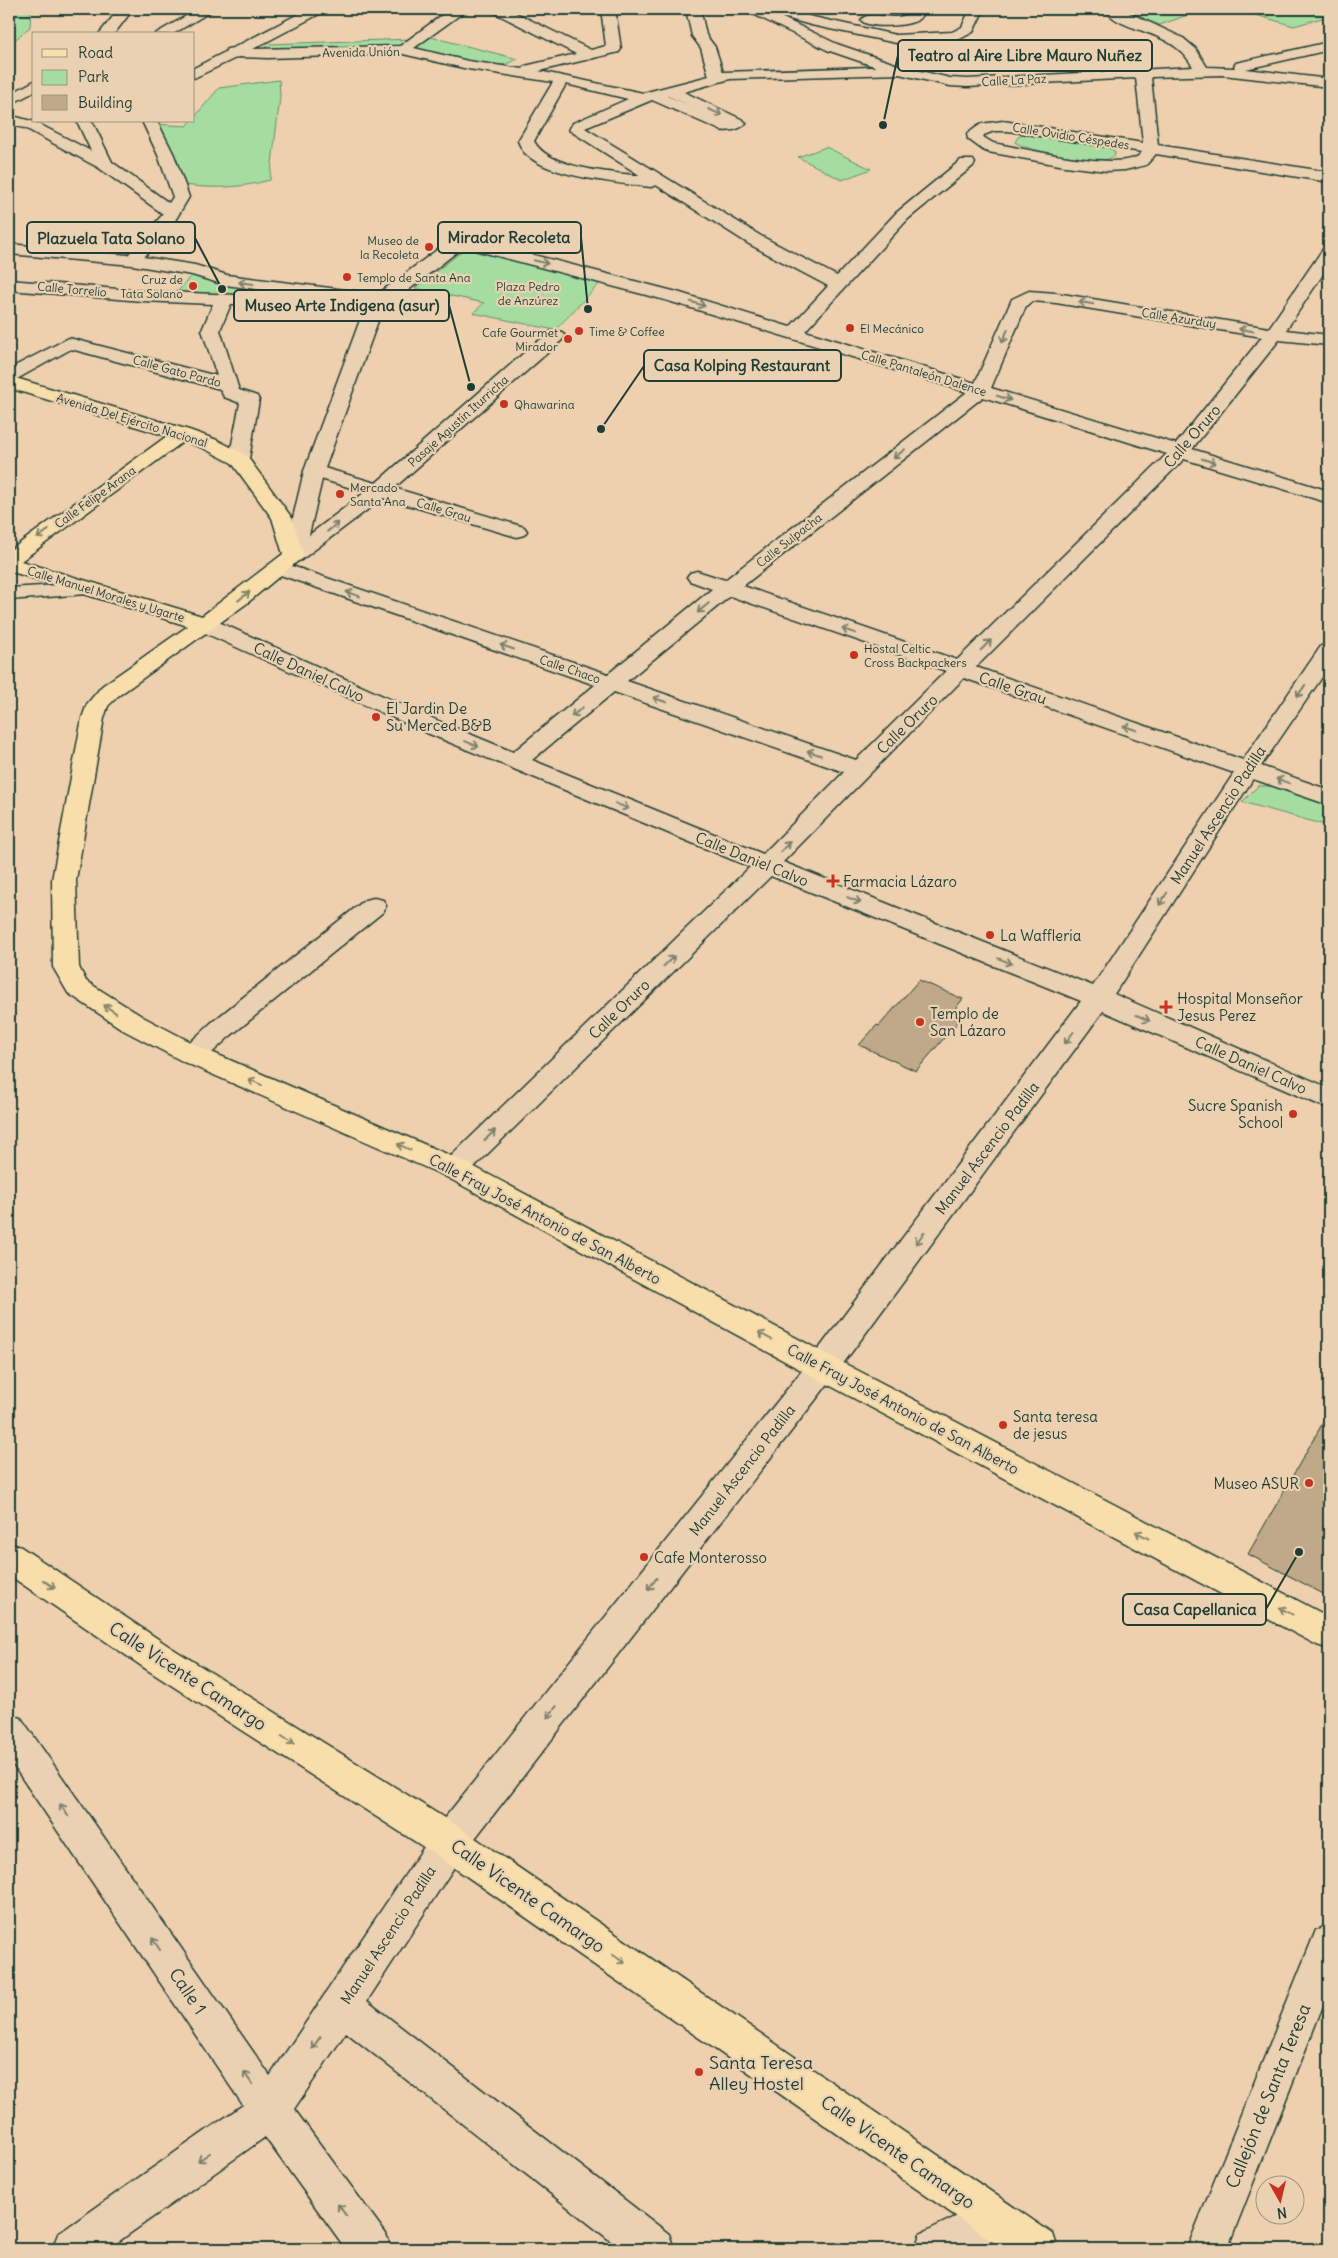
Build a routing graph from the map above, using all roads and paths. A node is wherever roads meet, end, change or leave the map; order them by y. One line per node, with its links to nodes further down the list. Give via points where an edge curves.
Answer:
1 (126, 9): 14 (street)
2 (208, 9): 15 (street)
3 (318, 9): 18 (street)
4 (439, 9): 17 (street, via 463,11)
5 (498, 9): 19 (street)
6 (608, 9): 19 (street, via 614,48)
7 (688, 9): 27 (street, via 694,12 695,42 708,47)
8 (755, 9): 21 (street, via 832,47)
9 (770, 9): 12 (street, via 811,22 896,39 956,36 968,29)
10 (806, 9): 11 (street, via 896,21 916,15)
11 (919, 9)
12 (977, 9)
13 (1112, 9): 26 (street, via 1187,47)
14 (105, 27)
15 (166, 32)
16 (1329, 46): 23 (street)
17 (403, 50): 18 (street, Avenida Unión); 22 (street, Avenida Unión, via 468,65)
18 (232, 52): 24 (street)
19 (589, 55): 22 (street)
20 (696, 66): 29 (street)
21 (899, 70): 25 (street, Calle La Paz, via 950,82); 27 (street, Calle La Paz)
22 (519, 71): 28 (street, Avenida Unión)
23 (1223, 71): 26 (street, Calle La Paz); 30 (street, Calle La Paz)
24 (195, 73)
25 (1142, 73): 26 (street, Calle La Paz); 38 (street)
26 (1204, 73)
27 (717, 78): 29 (street, Calle La Paz)
28 (562, 79): 33 (street, Avenida Unión); 42 (street, via 526,141 533,155 554,166)
29 (701, 83): 32 (street, Calle La Paz)
30 (1329, 83)
31 (32, 86): 34 (street)
32 (670, 91): 33 (street, Calle La Paz); 33 (street, Avenida Unión, one-way to 33, via 738,123 724,127)
33 (648, 97): 42 (street, Calle La Paz, via 578,126 577,130)
34 (9, 101)
35 (9, 120): 40 (street, via 30,124)
36 (84, 122): 40 (street)
37 (150, 122): 43 (street, via 181,197)
38 (1151, 149): 38 (street, Calle Ovidio Céspedes, via 1146,159 1138,164 1094,165 988,146 979,142 975,134 987,127 1008,126); 41 (street, Calle Ovidio Céspedes)
39 (967, 163): 48 (street, via 902,216)
40 (105, 166): 43 (street)
41 (1329, 176)
42 (662, 183): 48 (street, via 755,240)
43 (171, 212): 46 (street)
44 (9, 249): 46 (street)
45 (1329, 254): 53 (street, Calle Oruro)
46 (132, 260): 51 (street, one-way to 46, via 226,280 195,270)
47 (9, 284): 50 (street, Calle Torrelio, via 142,296)
48 (840, 285): 52 (street)
49 (1029, 296): 53 (street, Calle Azurduy, one-way to 49); 59 (street, Calle Sulpacha, one-way to 59, via 1018,303)
50 (224, 299): 51 (street, Calle Torrelio); 58 (street, via 211,330)
51 (378, 302): 52 (street, Calle Pantaleón Dalence, one-way to 52, via 460,241 671,296); 63 (street)
52 (794, 333): 59 (street, Calle Pantaleón Dalence)
53 (1274, 334): 55 (street, Calle Azurduy); 61 (street, Calle Oruro)
54 (556, 336): 64 (street, Pasaje Agustín Iturricha, via 526,359)
55 (1329, 340)
56 (9, 376): 58 (street, Calle Gato Pardo, via 68,343)
57 (9, 382): 60 (main road, Avenida Del Ejército Nacional)
58 (228, 385): 62 (street, Calle Gato Pardo, via 231,393 250,400)
59 (980, 391): 61 (street, Calle Pantaleón Dalence, one-way to 61); 71 (street, Calle Sulpacha, one-way to 71)
60 (182, 434): 62 (main road, Avenida Del Ejército Nacional); 67 (main road, Calle Felipe Arana, one-way to 67)
61 (1180, 452): 65 (street, Calle Pantaleón Dalence, one-way to 65); 76 (street, Calle Oruro, one-way to 61)
62 (239, 459): 68 (main road, Avenida Del Ejército Nacional, via 282,518)
63 (314, 471): 64 (street, Calle Grau); 68 (street)
64 (381, 490): 66 (street, Calle Grau); 68 (street, Pasaje Agustín Iturricha, one-way to 64)
65 (1329, 497)
66 (517, 532)
67 (9, 560)
68 (286, 562): 74 (main road, one-way to 68); 77 (street, Calle Chaco, one-way to 68)
69 (9, 564): 72 (main road, Calle Manuel Morales y Ugarte)
70 (697, 578): 71 (street, Calle Grau)
71 (727, 588): 76 (street, Calle Grau, one-way to 71); 77 (street, Calle Sulpacha, one-way to 77)
72 (92, 590): 73 (street); 74 (main road, Calle Manuel Morales y Ugarte)
73 (9, 594)
74 (204, 624): 78 (street, Calle Daniel Calvo, one-way to 78); 85 (main road, Calle Fray José Antonio de San Alberto, one-way to 74, via 134,1024 77,987 66,967 64,880 98,704 110,691)
75 (1329, 652): 80 (street, Manuel Ascencio Padilla, one-way to 80)
76 (961, 671): 79 (street, Calle Oruro); 80 (street, Calle Grau, one-way to 76)
77 (612, 683): 78 (street, Calle Sulpacha, one-way to 78); 79 (street, Calle Chaco, one-way to 77)
78 (515, 762): 82 (street, Calle Daniel Calvo, one-way to 82)
79 (860, 769): 82 (street, Calle Oruro, one-way to 79)
80 (1248, 769): 81 (street, Calle Grau, one-way to 80); 84 (street, Manuel Ascencio Padilla, one-way to 84)
81 (1329, 798)
82 (767, 865): 84 (street, Calle Daniel Calvo, one-way to 84); 87 (street, Calle Oruro, one-way to 82)
83 (374, 906): 85 (street, via 220,1030)
84 (1098, 998): 86 (street, Calle Daniel Calvo, one-way to 86); 88 (street, Manuel Ascencio Padilla, one-way to 88)
85 (194, 1055): 87 (main road, Calle Fray José Antonio de San Alberto, one-way to 85)
86 (1329, 1099)
87 (455, 1169): 88 (main road, Calle Fray José Antonio de San Alberto, one-way to 87)
88 (823, 1367): 90 (main road, Calle Fray José Antonio de San Alberto, one-way to 88); 92 (street, Manuel Ascencio Padilla, one-way to 92)
89 (9, 1557): 92 (main road, Calle Vicente Camargo, one-way to 92, via 158,1658)
90 (1329, 1634)
91 (9, 1730): 95 (street, Calle 1, one-way to 91)
92 (449, 1842): 94 (street, Manuel Ascencio Padilla); 96 (main road, Calle Vicente Camargo, one-way to 96)
93 (1329, 1943): 102 (street, Callejón de Santa Teresa)
94 (342, 2006): 95 (street, Manuel Ascencio Padilla, one-way to 95); 99 (street)
95 (270, 2110): 97 (street, Manuel Ascencio Padilla, one-way to 97); 98 (street, Calle 1, one-way to 95)
96 (995, 2218): 100 (street); 101 (main road, Calle Vicente Camargo)
97 (72, 2249)
98 (371, 2249)
99 (654, 2249)
100 (934, 2249)
101 (1038, 2249)
102 (1207, 2249)

